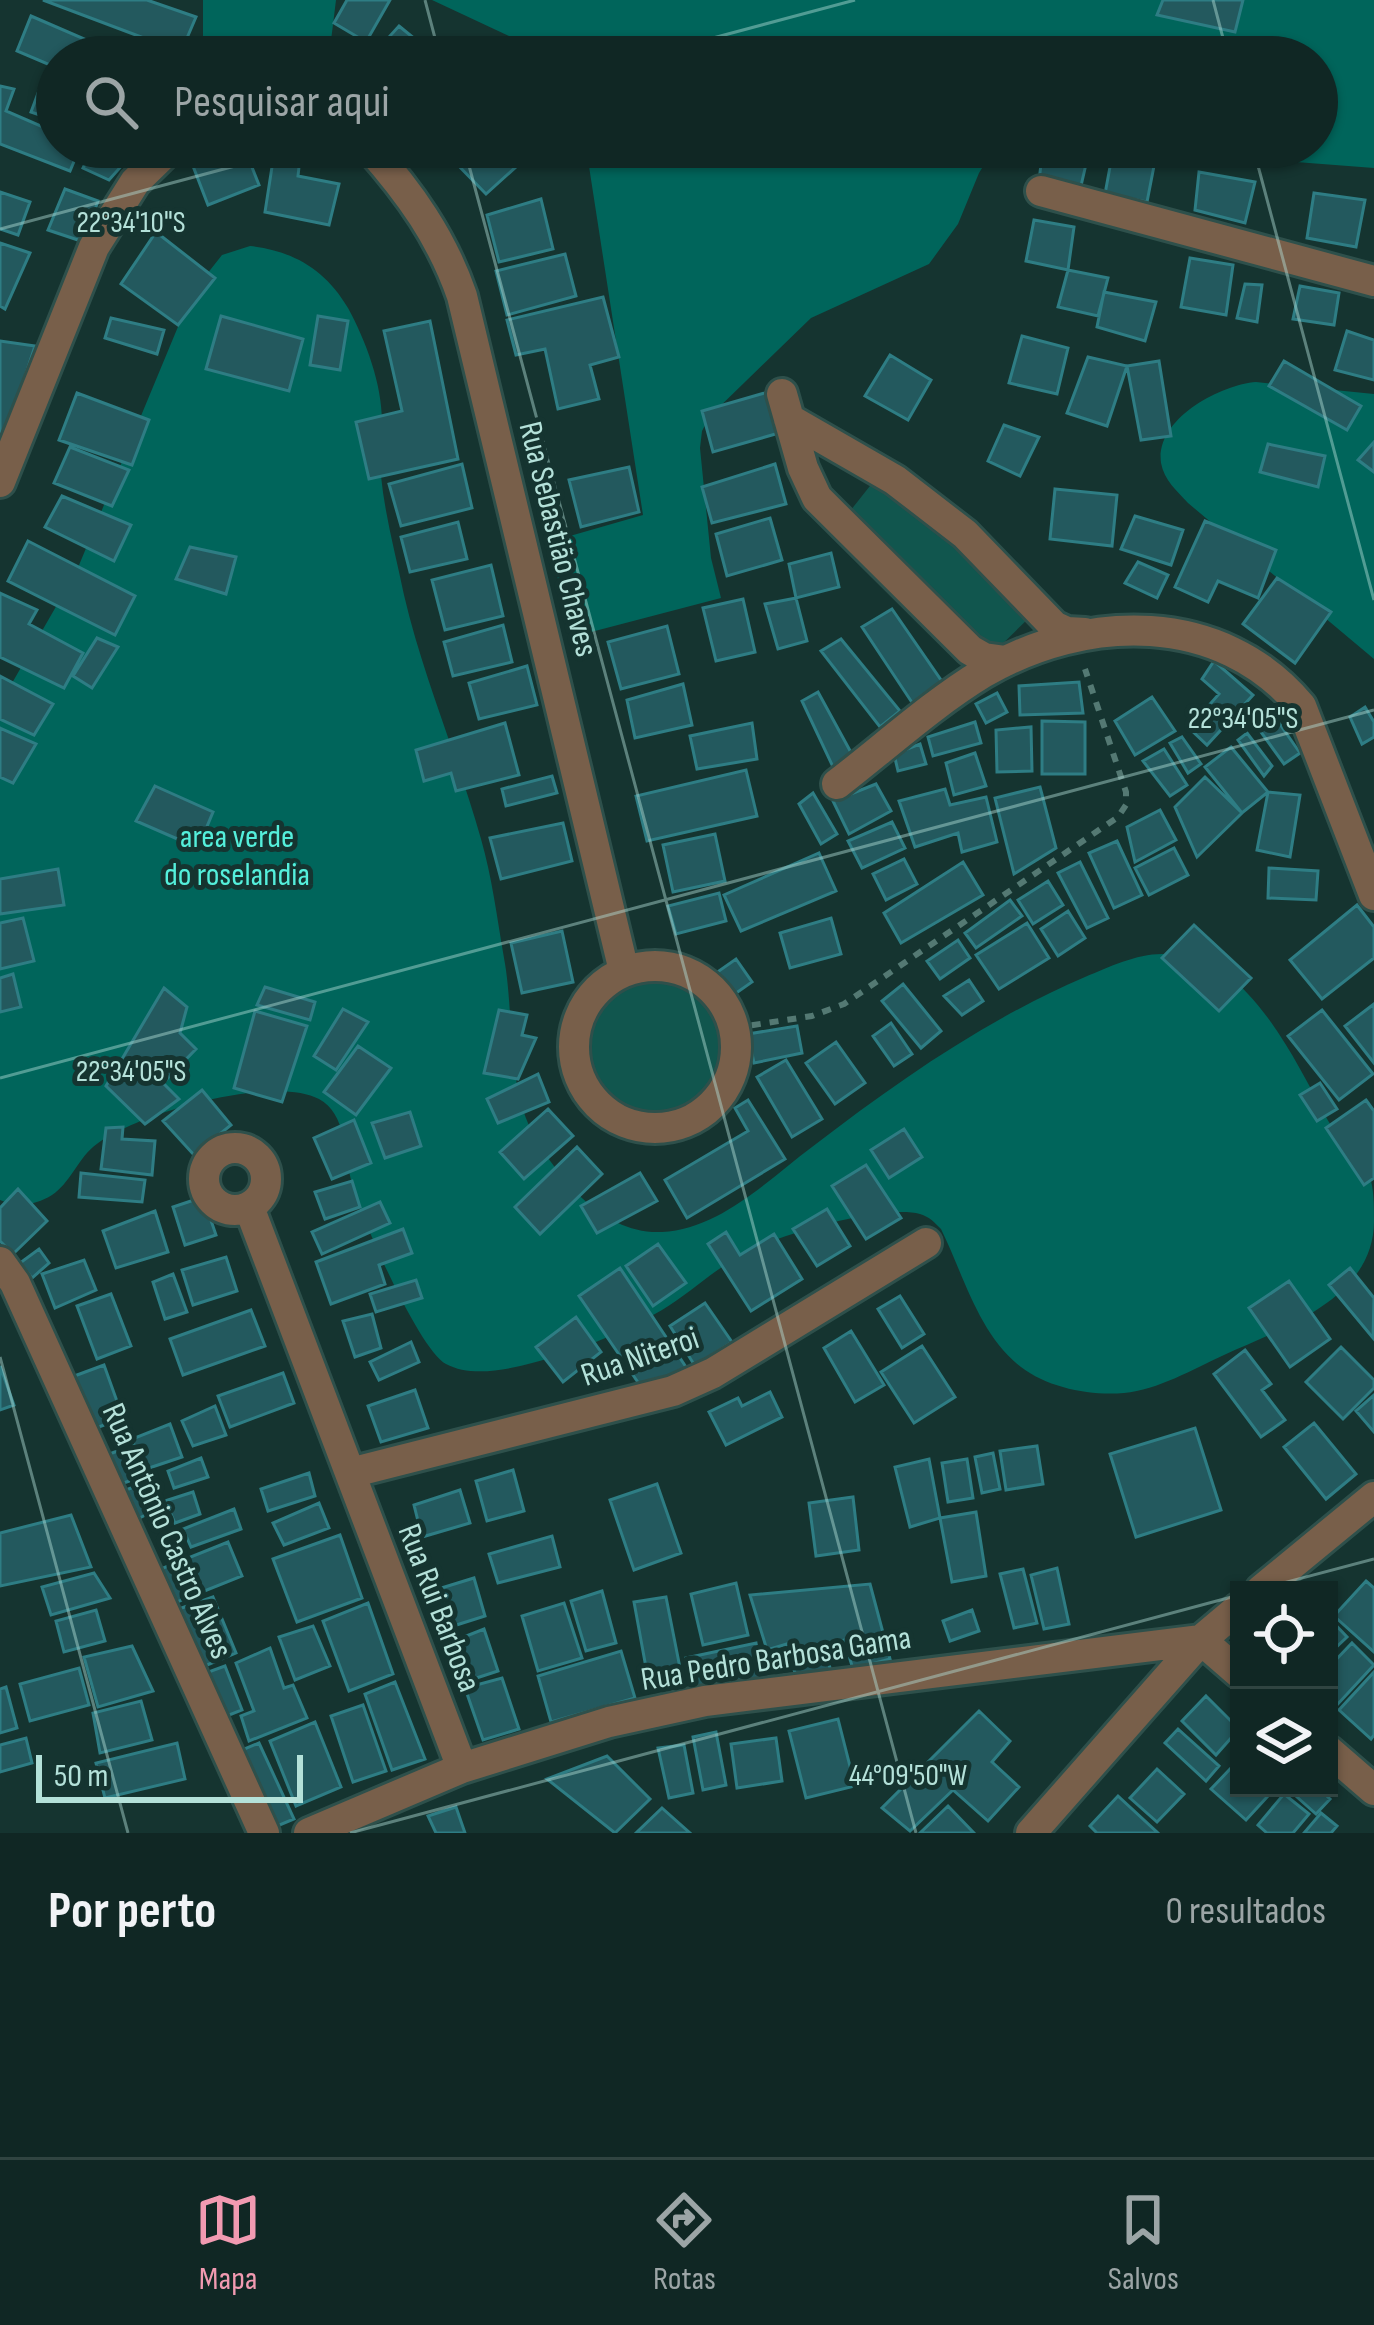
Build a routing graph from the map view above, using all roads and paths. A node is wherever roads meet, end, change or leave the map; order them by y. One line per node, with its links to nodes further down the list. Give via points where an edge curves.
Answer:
1 (150, 168): 5 (street, via 94,247)
2 (386, 168): 10 (street, Rua Sebastião Chaves, via 424,214 462,296)
3 (1041, 191): 4 (street)
4 (1374, 281)
5 (0, 482)
6 (1102, 632): 7 (street); 7 (street, via 1054,626 965,534 785,407 825,507 970,650); 9 (street, via 1184,632 1281,682 1301,706); 11 (path, via 1083,657 1126,792 1118,817 844,1004)
7 (1006, 661): 8 (street)
8 (837, 784)
9 (1374, 895)
10 (625, 971): 11 (street, via 659,966 692,975 719,997); 11 (street, via 594,992 574,1037 582,1085 617,1119 665,1127 710,1107 731,1076)
11 (734, 1028)
12 (249, 1207): 15 (street, Rua Rui Barbosa)
13 (926, 1243): 15 (street, Rua Niteroi, via 673,1391)
14 (0, 1262): 24 (street, Rua Antônio Castro Alves)
15 (350, 1473): 22 (street, Rua Rui Barbosa)
16 (1374, 1497): 17 (street)
17 (1272, 1581)
18 (1230, 1616): 19 (street)
19 (1201, 1640): 20 (street); 22 (street, Rua Pedro Barbosa Gama, via 705,1701); 26 (street)
20 (1230, 1665)
21 (1338, 1759): 23 (street)
22 (462, 1768): 25 (street, Rua Pedro Barbosa Gama)
23 (1374, 1790)
24 (264, 1833)
25 (309, 1833)
26 (1030, 1833)

